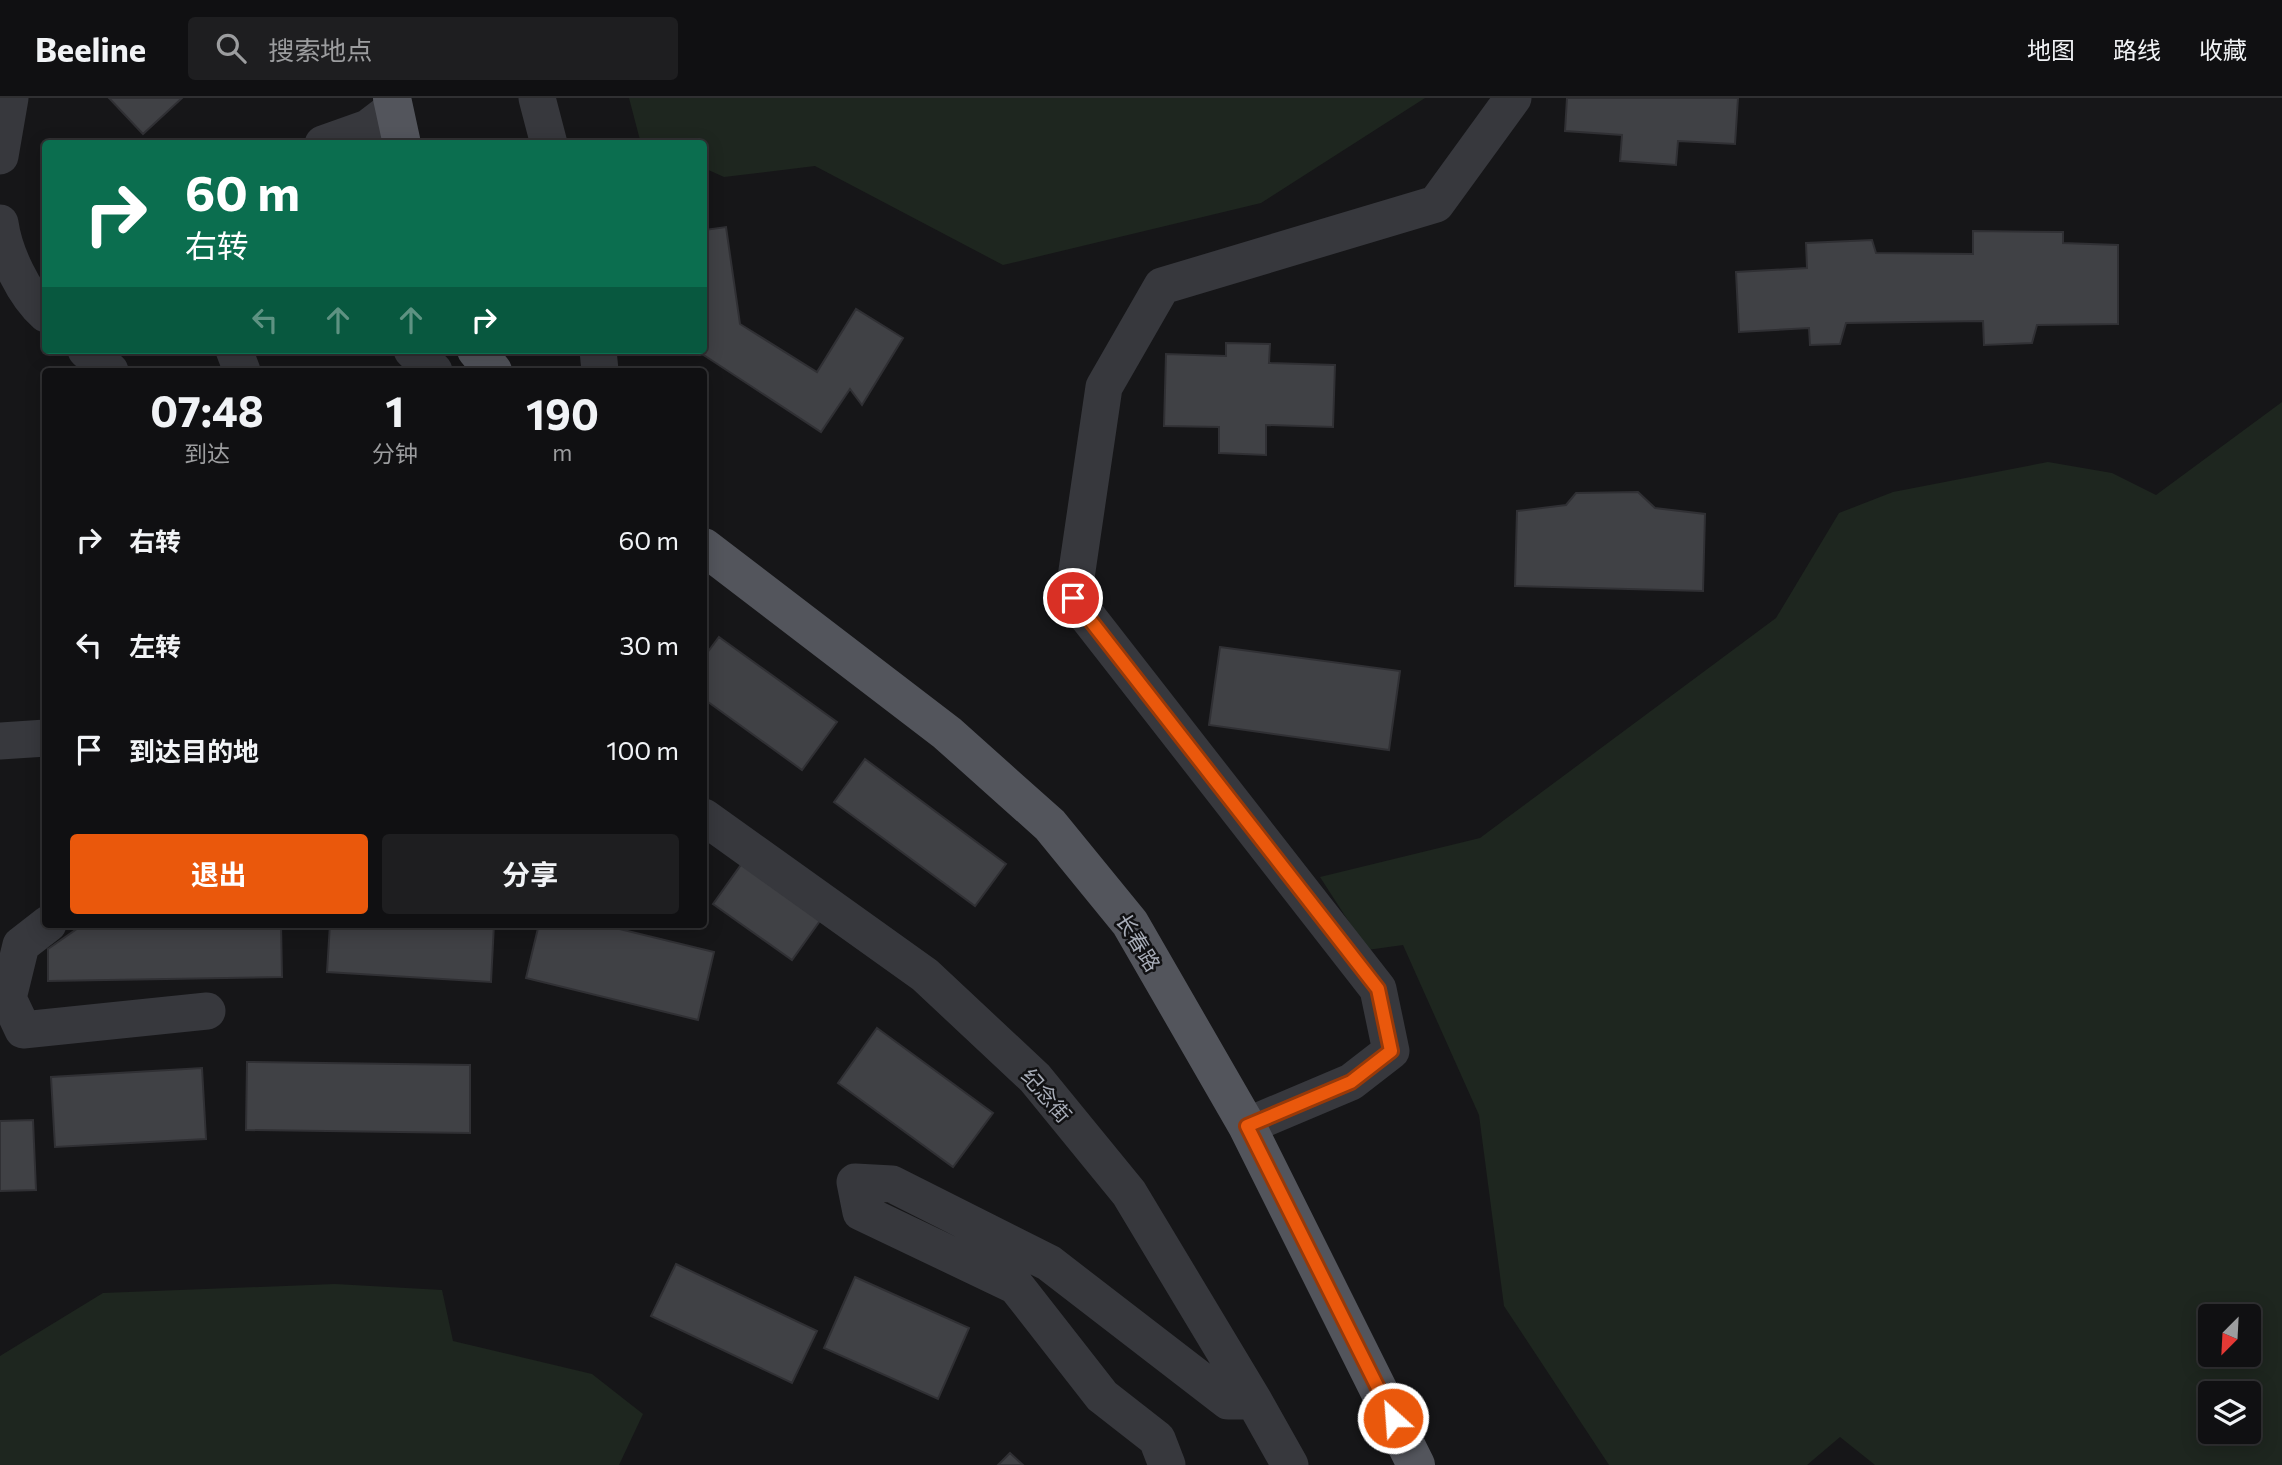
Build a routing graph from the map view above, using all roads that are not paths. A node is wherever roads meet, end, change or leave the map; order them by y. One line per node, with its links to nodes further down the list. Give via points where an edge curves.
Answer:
1 (10, 98): 7 (street)
2 (537, 98): 6 (street)
3 (1513, 98): 23 (street, via 1436,204 1162,286 1104,387 1073,598 1378,989 1391,1051 1351,1082)
4 (383, 124): 5 (street)
5 (335, 140)
6 (548, 140)
7 (0, 156)
8 (2, 234): 9 (street); 10 (street, via 34,304)
9 (42, 263)
10 (42, 311)
11 (91, 354): 14 (street)
12 (416, 354): 15 (street)
13 (479, 354): 16 (main road)
14 (107, 368)
15 (431, 368)
16 (491, 368)
17 (707, 549): 23 (main road, 长春路, via 947,733 1050,824 1130,923)
18 (42, 738): 19 (street)
19 (0, 741)
20 (707, 819): 24 (street, 纪念街, via 925,975 1035,1078 1129,1193)
21 (43, 928): 22 (street, via 21,945 8,998 23,1030)
22 (207, 1011)
23 (1247, 1126): 27 (main road, 长春路)
24 (1254, 1401): 25 (street, via 1228,1401 1049,1263 892,1184 855,1182 860,1212 1016,1286 1102,1396 1157,1439); 26 (street, 纪念街)
25 (1167, 1465)
26 (1290, 1465)
27 (1416, 1465)

